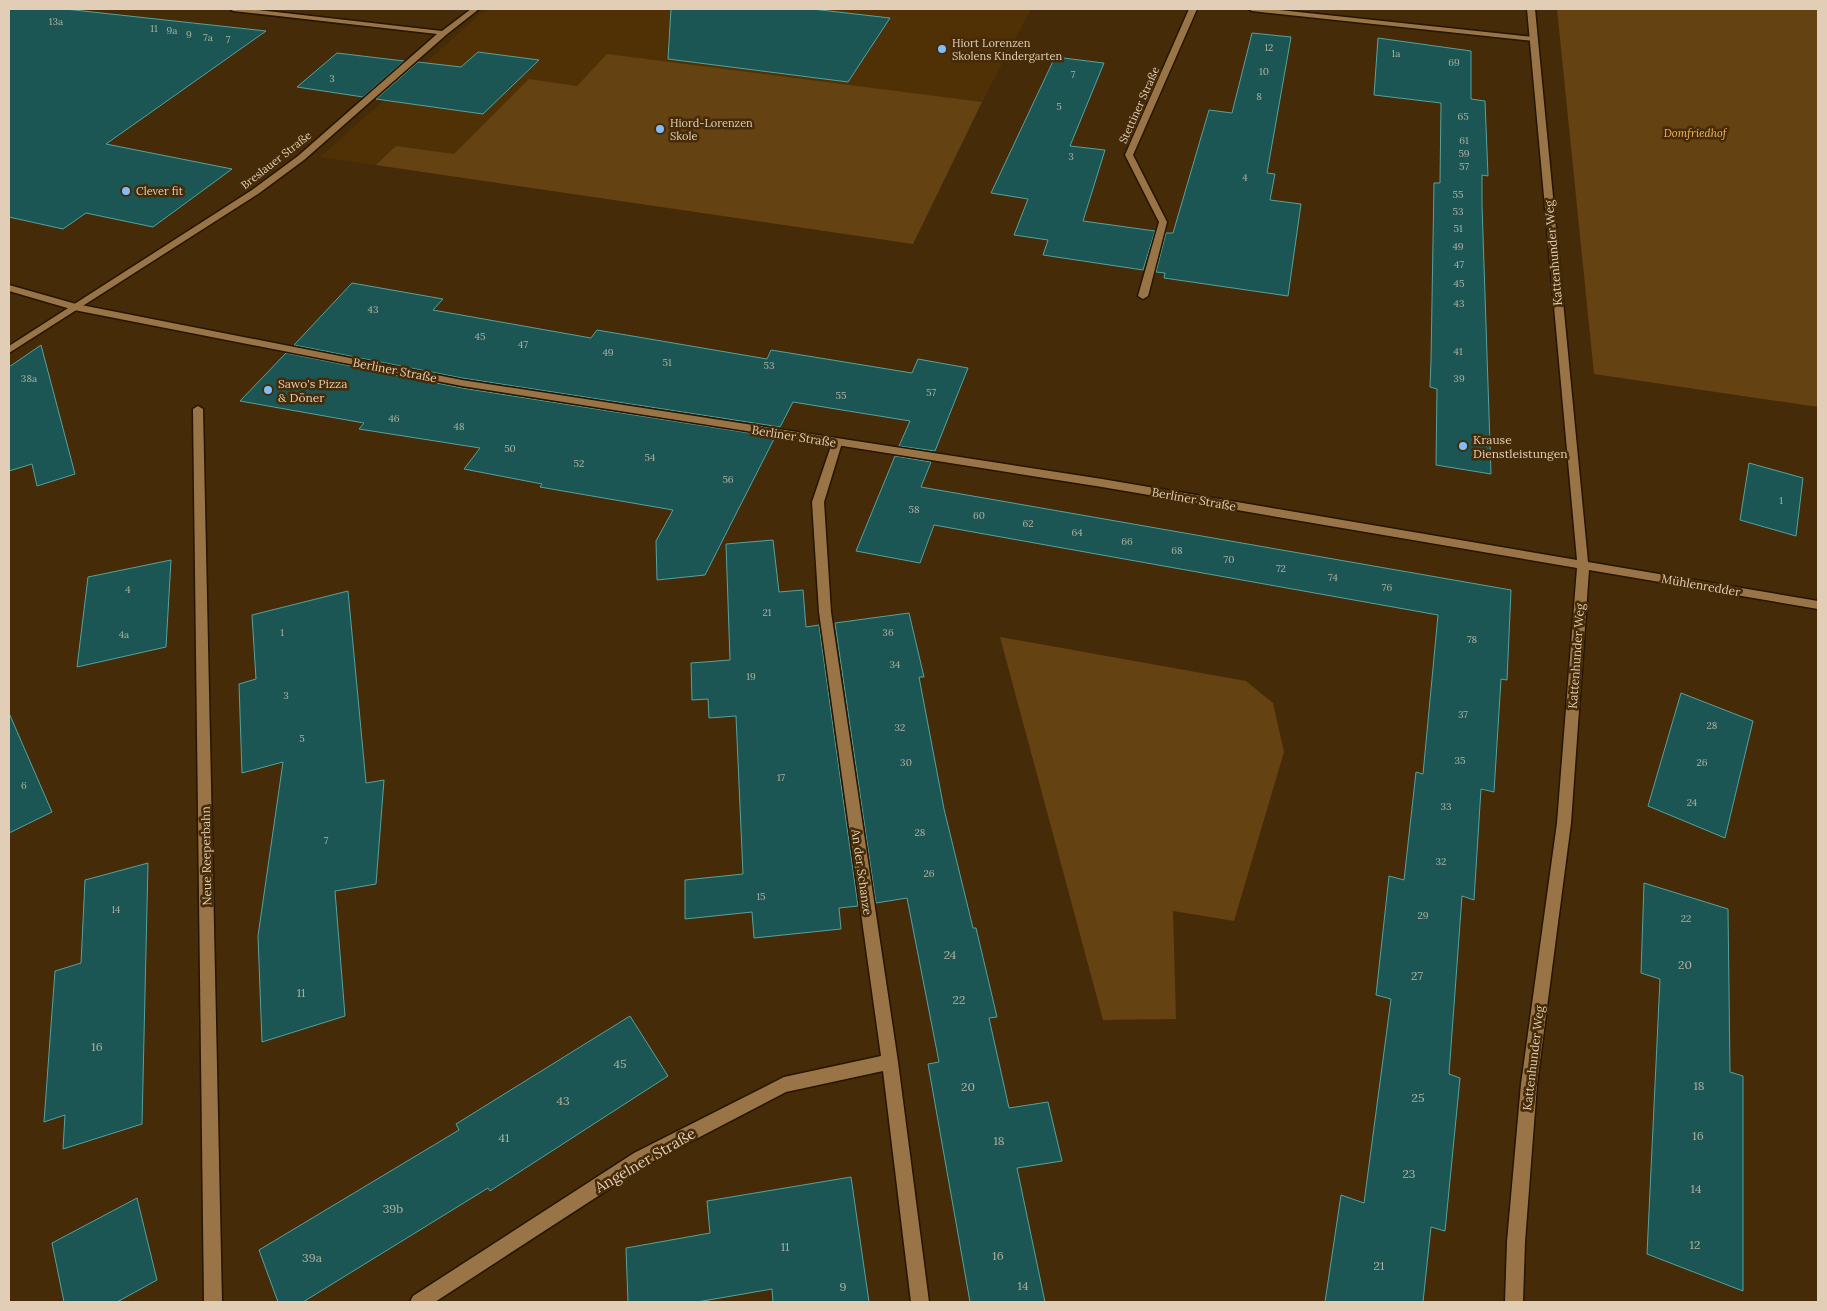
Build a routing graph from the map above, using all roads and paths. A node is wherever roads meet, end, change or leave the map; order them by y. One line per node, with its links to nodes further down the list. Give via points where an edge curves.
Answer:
1 (233, 9): 6 (street)
2 (474, 9): 6 (street, Breslauer Straße)
3 (1194, 9): 9 (street, Stettiner Straße, via 1130,155 1163,222)
4 (1252, 9): 7 (street)
5 (1531, 9): 7 (street, Kattenhunder Weg)
6 (443, 33): 10 (street, Breslauer Straße, via 301,158)
7 (1534, 39): 14 (street, Kattenhunder Weg)
8 (9, 288): 10 (street, Berliner Straße)
9 (1143, 296)
10 (74, 307): 11 (street, Breslauer Straße); 13 (street, Berliner Straße, via 462,383)
11 (9, 350)
12 (198, 409): 17 (street, Neue Reeperbahn)
13 (837, 443): 14 (street, Berliner Straße, via 1102,484); 16 (street, An der Schanze, via 818,502 825,612)
14 (1583, 566): 15 (street, Mühlenredder); 20 (street, Kattenhunder Weg, via 1564,823 1529,1084)
15 (1818, 605)
16 (890, 1062): 18 (street, Angelner Straße, via 784,1085 640,1159); 19 (street, An der Schanze)
17 (213, 1302)
18 (419, 1302)
19 (920, 1302)
20 (1514, 1302)

